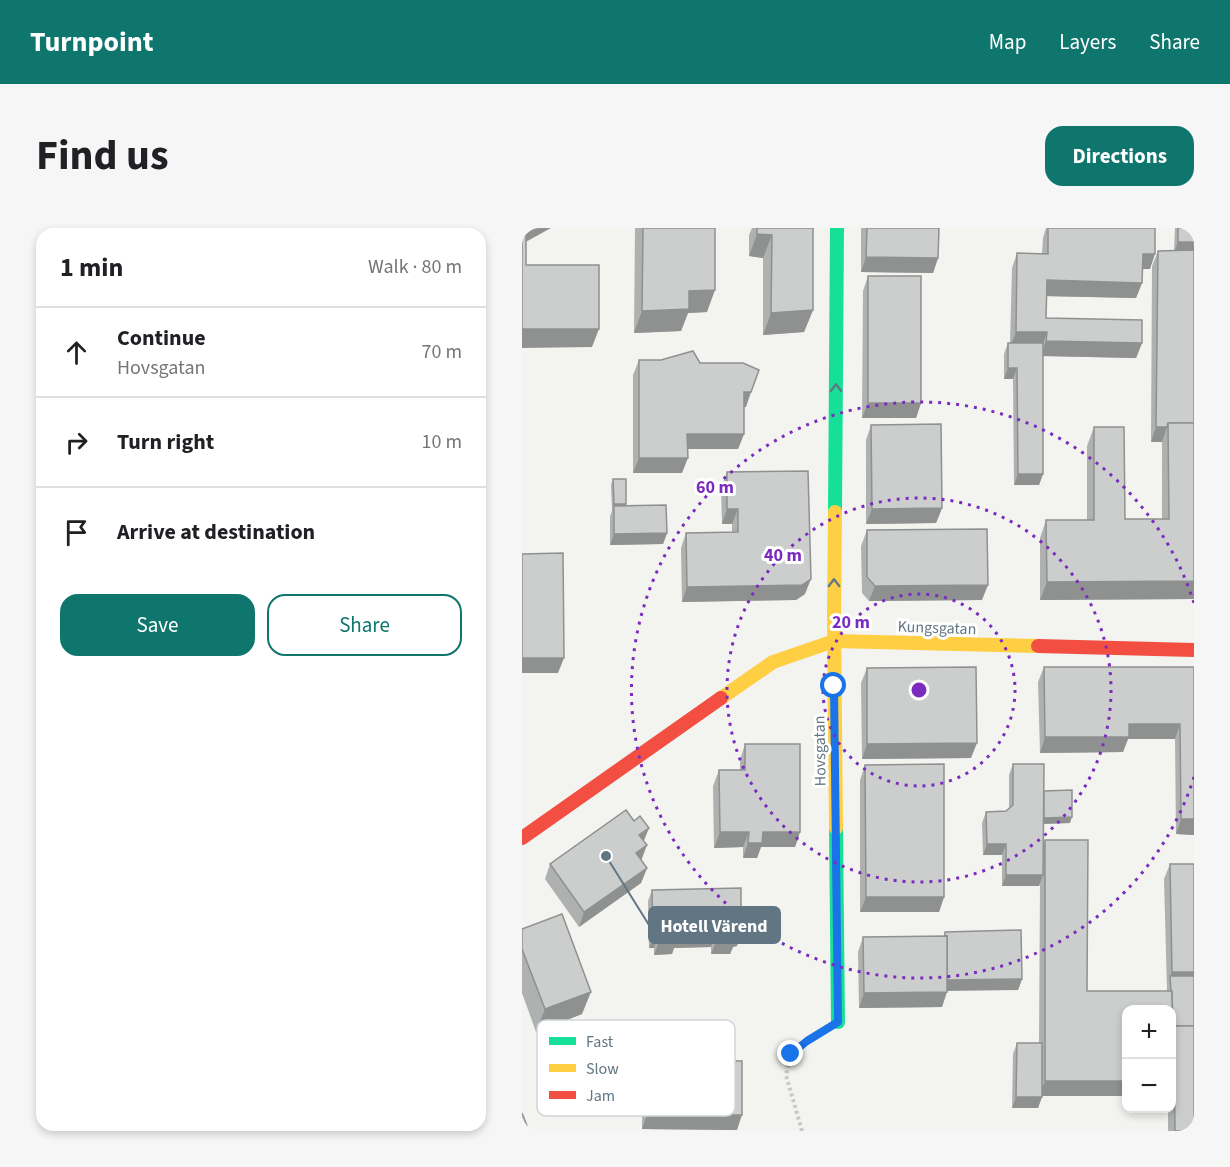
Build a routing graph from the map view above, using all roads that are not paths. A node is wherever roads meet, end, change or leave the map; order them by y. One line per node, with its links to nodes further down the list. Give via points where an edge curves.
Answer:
1 (837, 228): 2 (street, Hovsgatan, one-way to 1)
2 (834, 641): 3 (street, Kungsgatan); 4 (street, Kungsgatan, via 773,662); 5 (street, Hovsgatan)
3 (1194, 650)
4 (522, 838)
5 (838, 1022)

